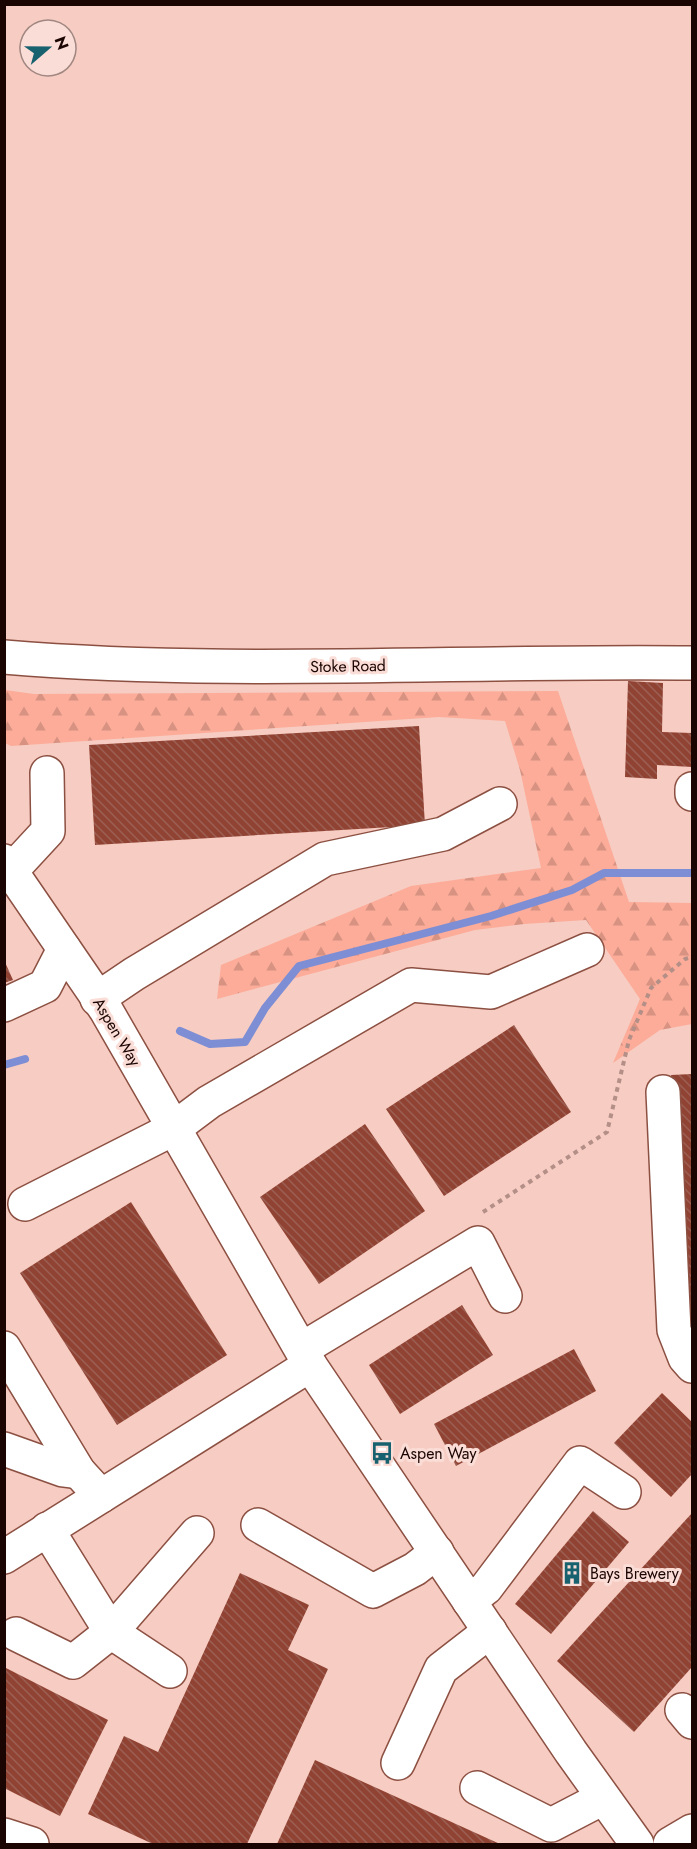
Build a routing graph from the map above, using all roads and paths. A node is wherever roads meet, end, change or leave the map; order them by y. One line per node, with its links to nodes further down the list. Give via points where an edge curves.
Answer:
1 (4, 657): 2 (street, Stoke Road, via 204,668)
2 (693, 663)
3 (47, 773): 7 (street, via 48,831)
4 (693, 789): 5 (street)
5 (693, 794)
6 (500, 804): 11 (street, via 443,834 326,859)
7 (8, 866): 8 (street, Aspen Way)
8 (64, 949): 11 (street, Aspen Way); 12 (street, via 45,986)
9 (587, 950): 14 (street, via 491,992 411,986 209,1102)
10 (693, 957): 16 (path, via 651,988 629,1041 607,1132)
11 (97, 999): 14 (street, Aspen Way)
12 (4, 1005)
13 (663, 1092): 20 (street, via 674,1330)
14 (173, 1129): 15 (street); 18 (street, Aspen Way)
15 (26, 1204)
16 (473, 1219)
17 (505, 1296): 18 (street, via 478,1243)
18 (306, 1357): 24 (street); 28 (street, Aspen Way)
19 (7, 1359): 22 (street)
20 (693, 1366)
21 (4, 1449): 22 (street)
22 (79, 1472): 24 (street)
23 (624, 1492): 30 (street, via 580,1463 486,1588)
24 (101, 1496): 26 (street)
25 (258, 1525): 28 (street, via 373,1591 415,1569)
26 (47, 1529): 29 (street); 32 (street)
27 (197, 1533): 32 (street)
28 (437, 1552): 30 (street, Aspen Way)
29 (4, 1557)
30 (469, 1601): 31 (street, Aspen Way)
31 (490, 1631): 35 (street, via 441,1669); 37 (street, Aspen Way)
32 (111, 1632): 33 (street, via 73,1662); 34 (street)
33 (16, 1634)
34 (170, 1671)
35 (398, 1763)
36 (477, 1788): 40 (street)
37 (603, 1798): 40 (street); 42 (street, Aspen Way)
38 (693, 1831): 43 (street)
39 (4, 1835): 41 (street)
40 (556, 1835)
41 (32, 1845)
42 (637, 1845)
43 (670, 1845)

